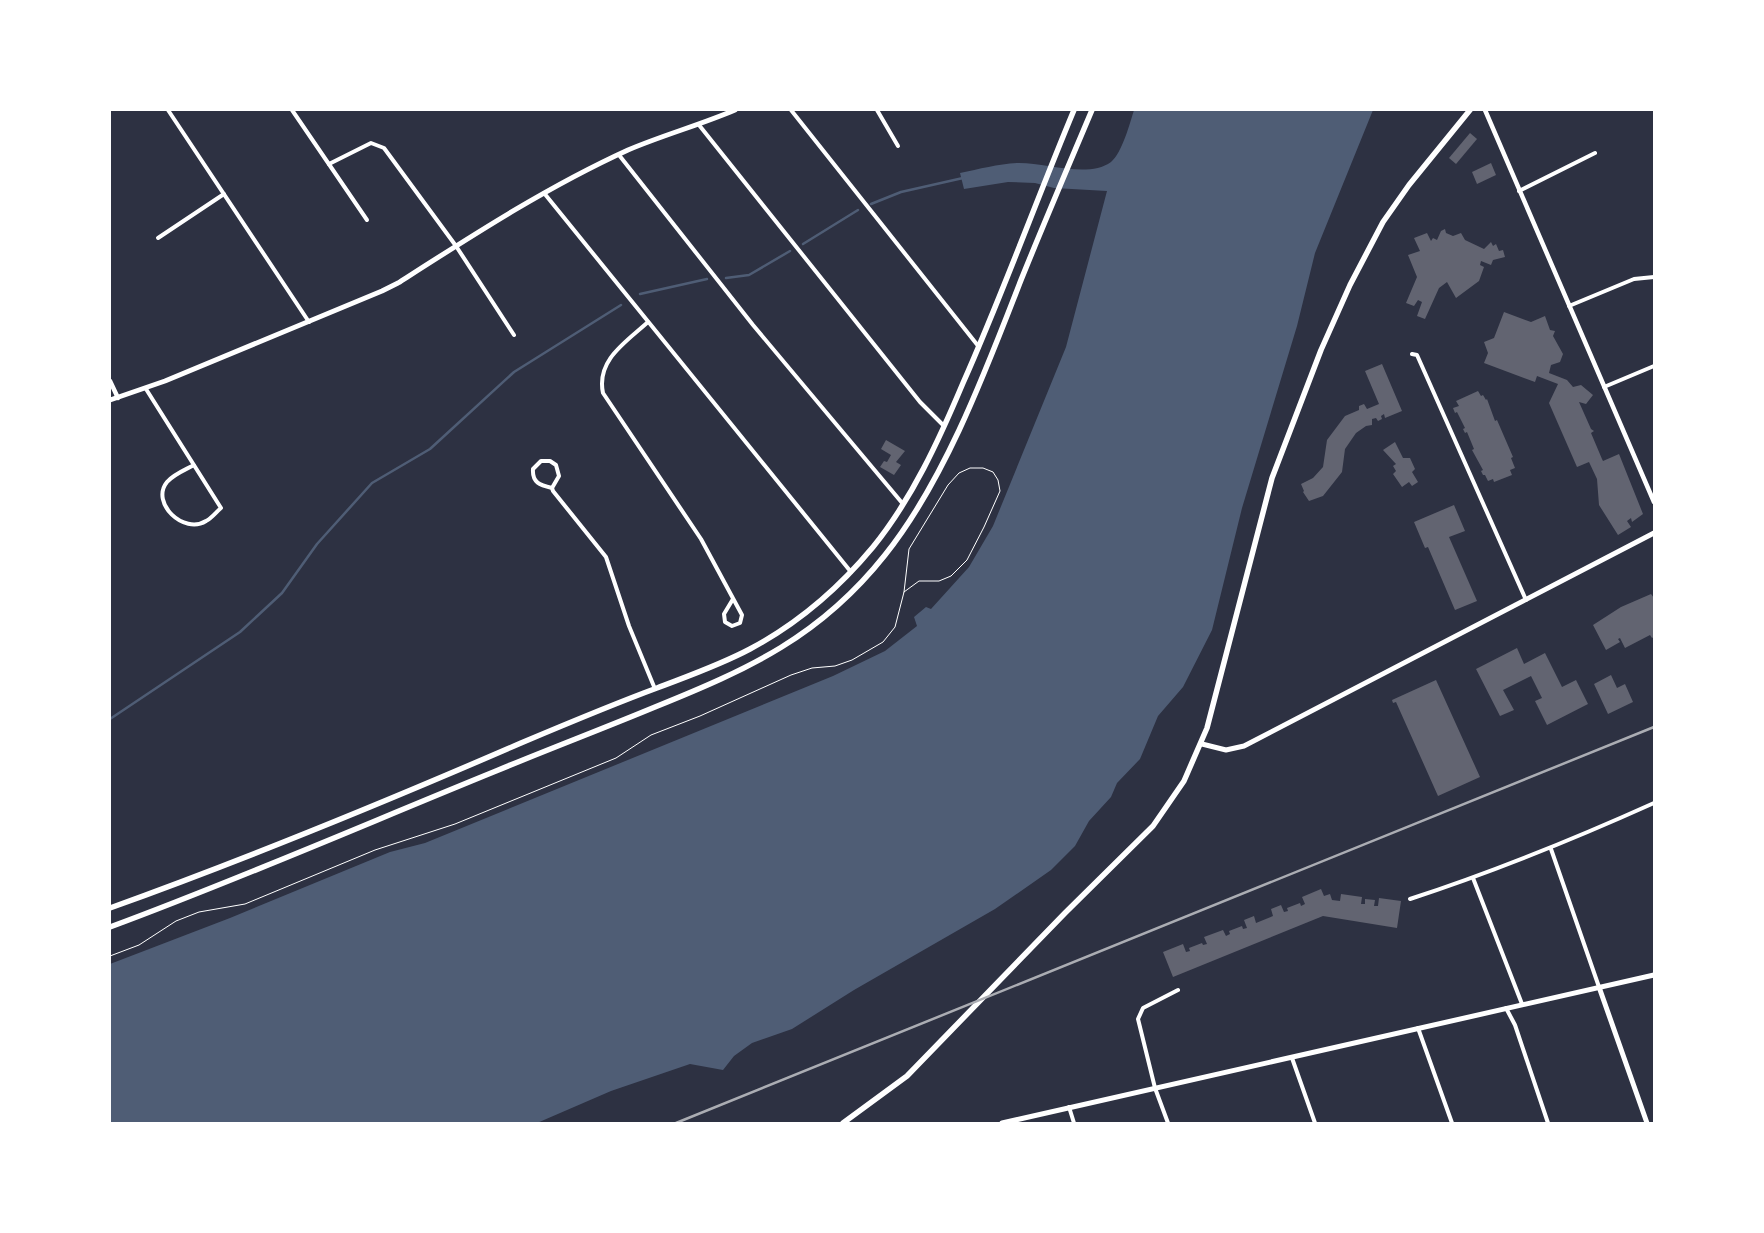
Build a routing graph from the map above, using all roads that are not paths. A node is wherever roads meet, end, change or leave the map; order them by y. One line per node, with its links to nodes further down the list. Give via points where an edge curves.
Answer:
1 (168, 110): 17 (street)
2 (292, 110): 14 (street)
3 (735, 110): 10 (main road)
4 (791, 110): 26 (street)
5 (877, 110): 11 (street)
6 (1074, 110): 26 (main road)
7 (1092, 110): 50 (main road, via 976,393 916,510 872,571 830,612 765,659 722,680)
8 (1470, 110): 44 (main road, via 1383,222 1350,284 1321,350 1272,478)
9 (1485, 110): 15 (street)
10 (699, 125): 13 (main road); 34 (street, via 920,402)
11 (898, 146)
12 (1595, 153): 15 (street)
13 (619, 155): 16 (main road); 38 (street, via 753,325)
14 (329, 164): 18 (street); 20 (street, via 371,143 384,148)
15 (1519, 191): 22 (street)
16 (544, 193): 20 (main road); 24 (street)
17 (224, 194): 19 (street); 23 (street)
18 (367, 220)
19 (158, 238)
20 (456, 246): 23 (main road, via 398,283); 25 (street)
21 (1654, 277): 22 (street, via 1624,282)
22 (1569, 306): 30 (street)
23 (308, 322): 31 (main road)
24 (648, 322): 40 (street); 41 (street, via 605,365 601,379 603,393 688,519)
25 (514, 335)
26 (980, 347): 34 (main road)
27 (1412, 354): 42 (street, via 1417,355)
28 (1654, 366): 30 (street)
29 (110, 381): 32 (street)
30 (1604, 388): 37 (street)
31 (146, 389): 32 (main road); 35 (street)
32 (118, 398): 33 (main road)
33 (110, 400)
34 (944, 426): 38 (main road)
35 (194, 465): 35 (street, via 221,508 206,522 185,524 166,506 164,489 176,474)
36 (552, 488): 36 (street, via 539,484 534,478 533,469 542,461 550,461 558,468 558,478); 43 (street, via 606,557)
37 (1654, 502)
38 (903, 504): 40 (main road)
39 (1654, 533): 42 (main road)
40 (851, 572): 43 (main road, via 804,614 771,637 720,664)
41 (733, 598): 41 (street, via 742,617 740,623 732,626 725,622 724,616)
42 (1526, 600): 44 (main road, via 1244,746 1226,750)
43 (655, 689): 49 (main road, via 330,823)
44 (1202, 744): 60 (main road, via 1184,781 1153,826 907,1076)
45 (1654, 803): 46 (street)
46 (1551, 849): 47 (street); 52 (street)
47 (1473, 878): 48 (street); 54 (street)
48 (1410, 899)
49 (110, 908)
50 (110, 927)
51 (1654, 975): 52 (main road)
52 (1600, 987): 54 (main road); 67 (main road)
53 (1178, 990): 58 (street, via 1143,1008 1138,1019)
54 (1522, 1004): 55 (main road)
55 (1506, 1008): 56 (main road); 66 (street, via 1515,1025)
56 (1418, 1028): 57 (main road); 65 (street)
57 (1292, 1058): 58 (main road); 64 (street)
58 (1155, 1088): 59 (main road); 63 (street)
59 (1069, 1107): 61 (main road); 62 (street)
60 (843, 1123)
61 (1002, 1123)
62 (1074, 1123)
63 (1168, 1123)
64 (1315, 1123)
65 (1452, 1123)
66 (1548, 1123)
67 (1647, 1123)

